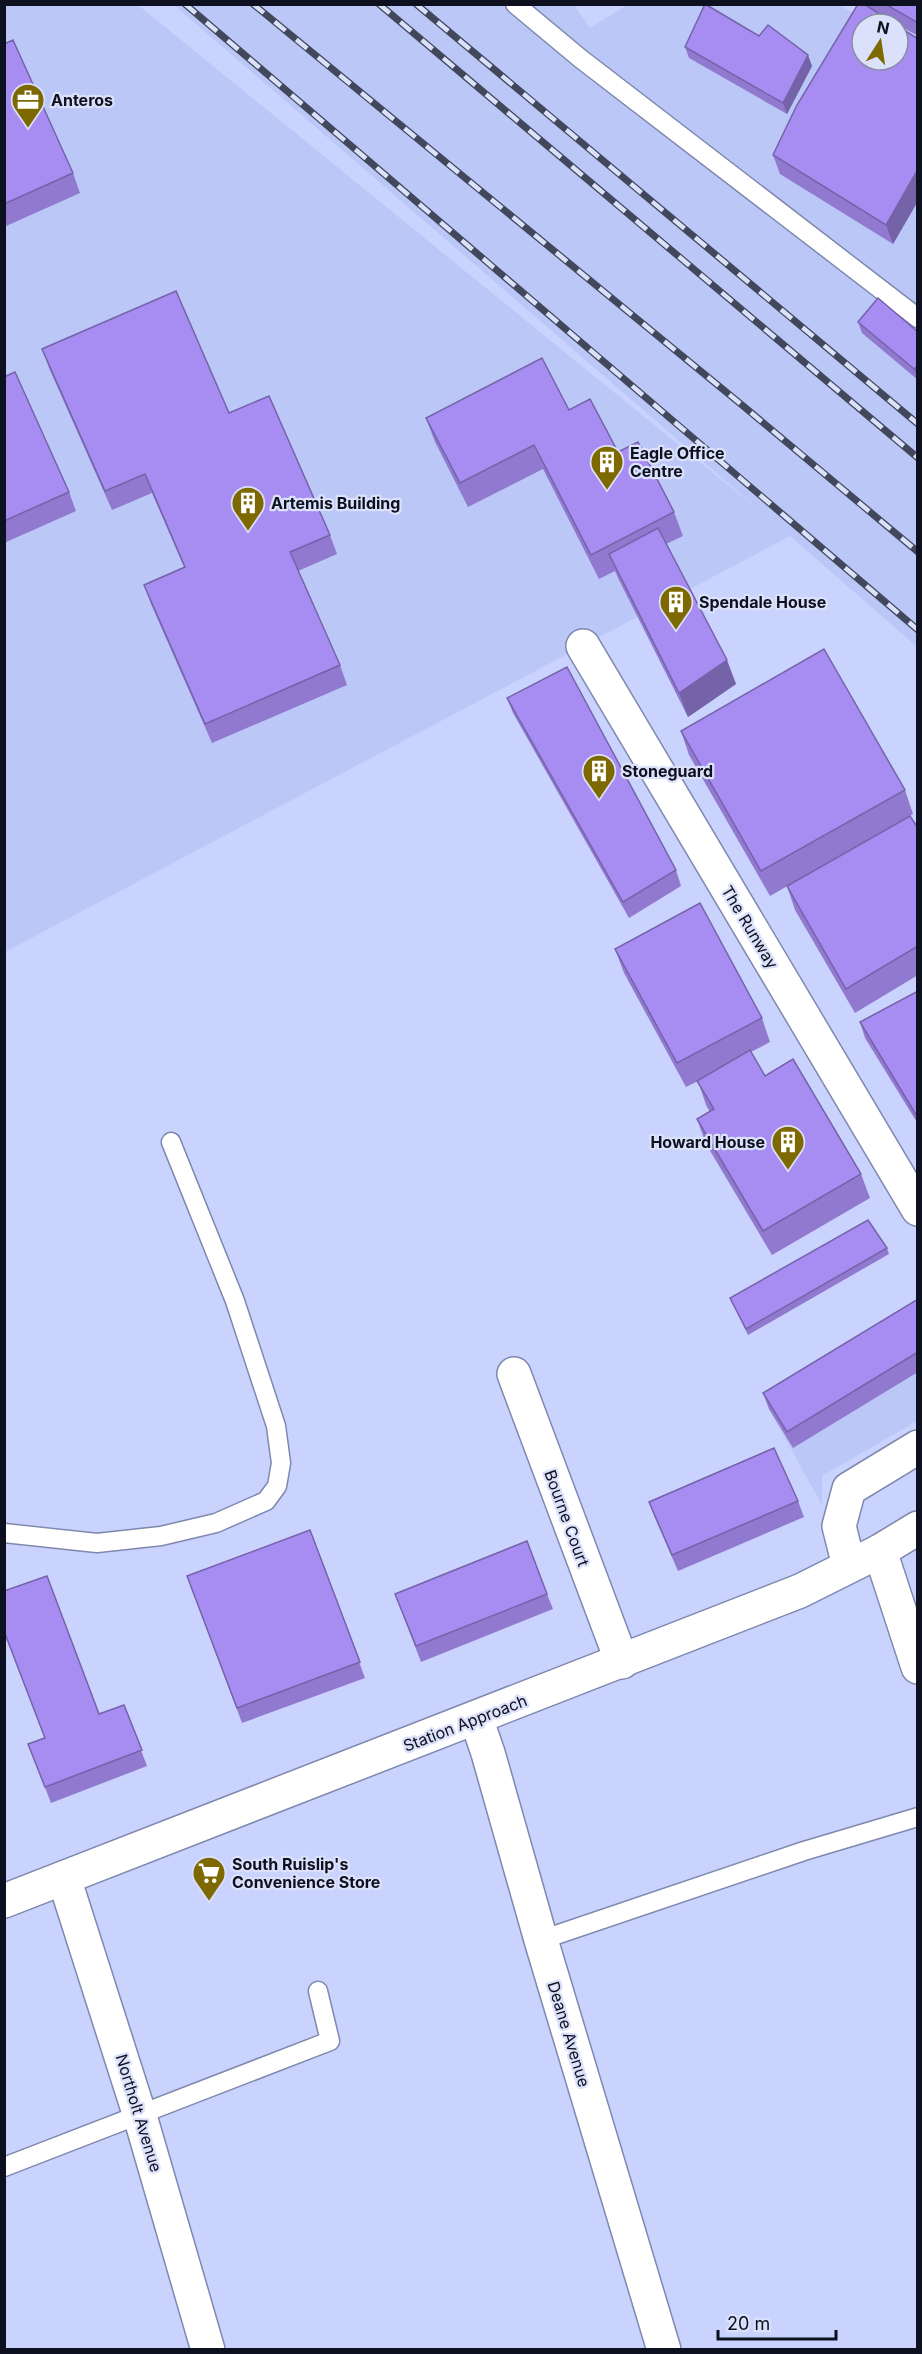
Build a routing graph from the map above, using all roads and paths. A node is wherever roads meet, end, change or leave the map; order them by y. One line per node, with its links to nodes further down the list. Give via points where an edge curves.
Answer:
1 (515, 4): 2 (lane)
2 (918, 318)
3 (583, 646): 5 (street, The Runway)
4 (171, 1142): 9 (lane, via 235,1301 276,1426 281,1462 277,1486 266,1501 216,1523 161,1536 97,1543)
5 (918, 1209)
6 (514, 1374): 12 (street, Bourne Court)
7 (918, 1447): 11 (street, via 849,1489 839,1526)
8 (918, 1528): 10 (street, Station Approach)
9 (4, 1533)
10 (880, 1551): 11 (street, Station Approach); 13 (street)
11 (849, 1566): 12 (street, Station Approach, via 800,1591)
12 (621, 1662): 14 (street, Station Approach)
13 (918, 1667)
14 (476, 1718): 16 (street, Station Approach); 18 (street, Deane Avenue)
15 (918, 1817): 18 (lane, via 804,1851)
16 (64, 1878): 17 (street, Station Approach); 20 (street, Northolt Avenue)
17 (4, 1902)
18 (541, 1940): 23 (street, Deane Avenue)
19 (318, 1991): 20 (lane, via 330,2041)
20 (140, 2116): 21 (lane); 22 (street, Northolt Avenue)
21 (4, 2167)
22 (208, 2349)
23 (664, 2349)

